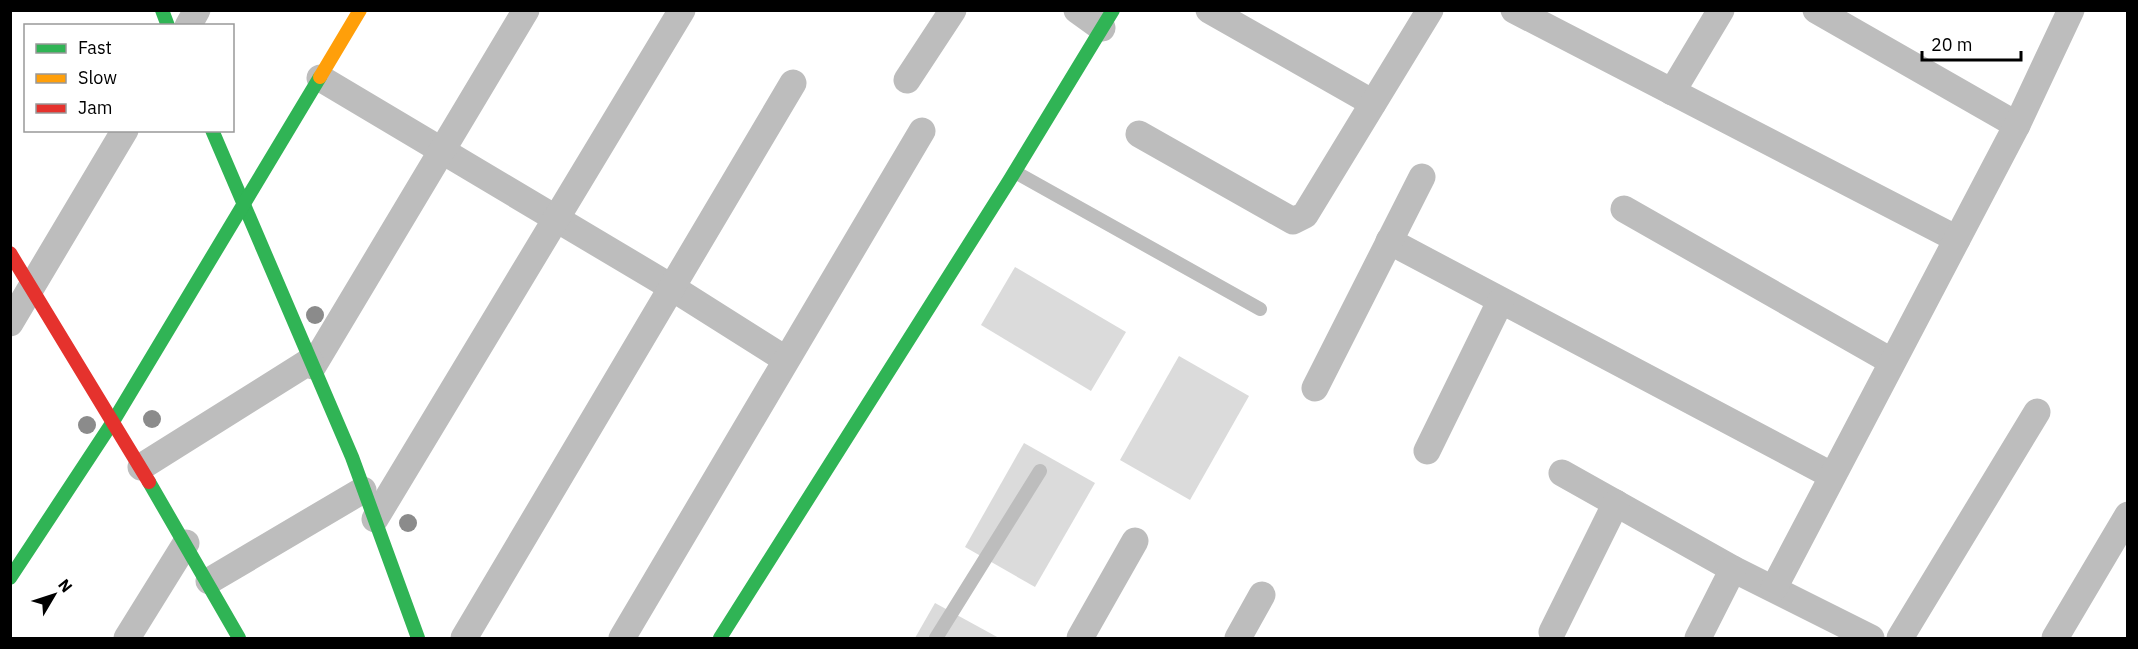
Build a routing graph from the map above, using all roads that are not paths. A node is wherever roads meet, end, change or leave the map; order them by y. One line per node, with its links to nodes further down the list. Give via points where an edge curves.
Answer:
1 (197, 10): 13 (street)
2 (360, 10): 15 (street)
3 (526, 10): 25 (street)
4 (681, 10): 30 (street)
5 (953, 10): 16 (street)
6 (1077, 10): 14 (street)
7 (1209, 10): 19 (street)
8 (1430, 10): 19 (street)
9 (1514, 10): 18 (street)
10 (1721, 10): 18 (street)
11 (1816, 10): 20 (street)
12 (2071, 10): 20 (street)
13 (168, 19)
14 (1108, 19): 26 (street)
15 (320, 78): 25 (street); 28 (street)
16 (907, 80)
17 (793, 83): 34 (street)
18 (1672, 92): 31 (street)
19 (1373, 103): 24 (street, via 1298,221)
20 (2017, 125): 31 (street)
21 (922, 130): 39 (street)
22 (124, 132): 35 (street)
23 (213, 132): 28 (street)
24 (1139, 134)
25 (442, 150): 30 (street); 41 (street)
26 (1015, 172): 37 (lane); 68 (street)
27 (1422, 177): 32 (street)
28 (243, 205): 41 (street); 44 (street)
29 (1624, 209): 40 (street)
30 (555, 219): 34 (street); 53 (street)
31 (1957, 239): 40 (street)
32 (1389, 241): 36 (street); 42 (street)
33 (10, 253): 35 (street)
34 (671, 287): 39 (street); 66 (street)
35 (32, 288): 38 (street); 44 (street)
36 (1500, 302): 45 (street); 49 (street)
37 (1260, 309)
38 (10, 323)
39 (785, 359): 67 (street)
40 (1891, 361): 49 (street)
41 (311, 364): 46 (street); 50 (street)
42 (1315, 388)
43 (2037, 411): 73 (street)
44 (114, 420): 46 (street); 57 (street)
45 (1427, 451)
46 (141, 467): 55 (street)
47 (1040, 471): 69 (lane)
48 (1562, 473): 51 (street)
49 (1831, 475): 59 (street)
50 (363, 490): 53 (street); 58 (street)
51 (1616, 503): 56 (street); 61 (street)
52 (2127, 515): 74 (street)
53 (375, 519): 65 (street)
54 (1136, 541): 70 (street)
55 (186, 543): 58 (street); 63 (street)
56 (1733, 568): 59 (street); 72 (street)
57 (10, 578)
58 (208, 581): 64 (street)
59 (1774, 588): 62 (street)
60 (1262, 595): 71 (street)
61 (1552, 632)
62 (1859, 636)
63 (127, 639)
64 (239, 639)
65 (418, 639)
66 (464, 639)
67 (622, 639)
68 (720, 639)
69 (936, 639)
70 (1080, 639)
71 (1238, 639)
72 (1698, 639)
73 (1900, 639)
74 (2055, 639)

